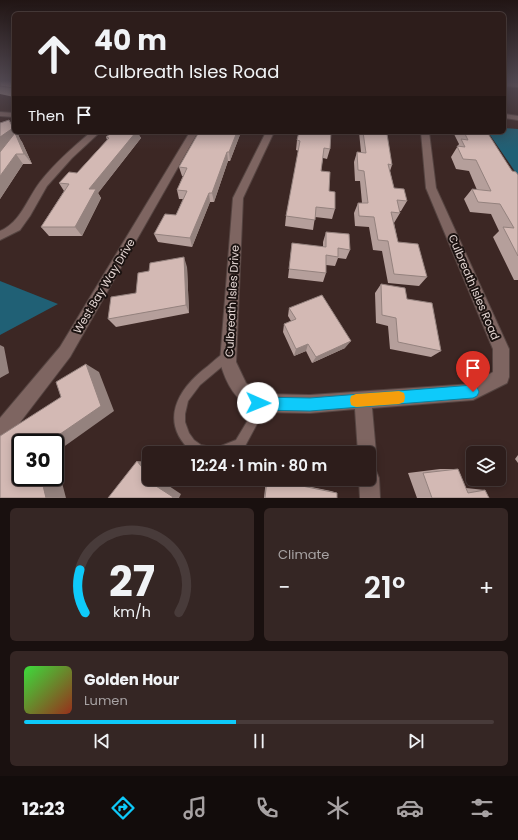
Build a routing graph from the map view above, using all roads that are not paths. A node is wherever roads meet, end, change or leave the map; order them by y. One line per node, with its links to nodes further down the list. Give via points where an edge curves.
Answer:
1 (0, 114): 2 (street)
2 (12, 115)
3 (506, 116): 4 (street)
4 (518, 118)
5 (92, 134): 9 (street, via 84,138 43,185 20,224)
6 (193, 134): 13 (street, West Bay Way Drive, via 65,352)
7 (269, 134): 10 (street, Culbreath Isles Drive, via 238,198)
8 (426, 134): 11 (street, Culbreath Isles Road, via 431,188 501,349 501,377 473,392)
9 (0, 236)
10 (228, 356): 12 (street, Culbreath Isles Drive, via 232,375 240,389); 14 (lane, via 186,392 179,424 186,438)
11 (363, 400): 12 (street, via 310,404); 16 (street)
12 (258, 403): 15 (lane, via 253,422 240,444)
13 (0, 431)
14 (194, 446)
15 (235, 446)
16 (366, 446)
17 (369, 486): 18 (street)
18 (370, 498)

